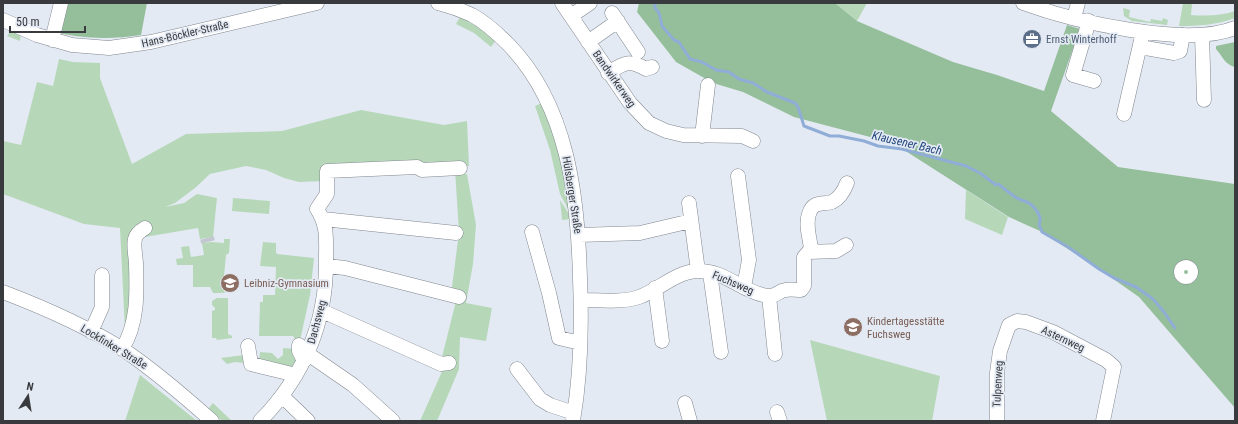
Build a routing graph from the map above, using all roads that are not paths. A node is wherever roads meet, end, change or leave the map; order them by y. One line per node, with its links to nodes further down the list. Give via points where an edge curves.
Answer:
1 (61, 3): 17 (street)
2 (317, 3): 17 (street, Hans-Böckler-Straße, via 130,46 88,47)
3 (438, 3): 8 (street)
4 (562, 3): 9 (street, Bandwirkerweg)
5 (590, 3): 9 (street)
6 (1023, 3): 10 (street)
7 (1078, 3): 10 (street)
8 (461, 6): 37 (street, Hülsberger Straße, via 515,51 532,73 553,110 564,146)
9 (571, 16): 18 (street, Bandwirkerweg)
10 (1074, 18): 12 (street)
11 (3, 20): 17 (street, Hans-Böckler-Straße)
12 (1089, 21): 14 (street); 22 (street, via 1073,75)
13 (1235, 28): 16 (street)
14 (1143, 32): 15 (street); 19 (street)
15 (1183, 35): 16 (street); 19 (street, via 1180,51 1174,53)
16 (1202, 35): 24 (street)
17 (52, 40)
18 (588, 42): 21 (street, Bandwirkerweg); 21 (street, via 615,17 637,50)
19 (1140, 47): 25 (street)
20 (652, 67): 21 (street, via 646,69 637,64 624,63)
21 (607, 71): 26 (street, Bandwirkerweg, via 630,103 649,123 666,131)
22 (1094, 81)
23 (708, 85): 26 (street)
24 (1204, 100)
25 (1124, 114)
26 (702, 136): 27 (street, Bandwirkerweg, via 742,136)
27 (753, 141)
28 (460, 168): 32 (street, via 327,171 327,194)
29 (738, 176): 43 (street, via 749,260)
30 (847, 183): 39 (street, Fuchsweg, via 838,198 819,203 809,213)
31 (689, 203): 33 (street)
32 (320, 214): 36 (street); 40 (street, Dachsweg, via 326,228)
33 (691, 221): 37 (street, via 640,233); 41 (street)
34 (145, 228): 55 (street, via 139,232 135,242 135,312 128,339)
35 (532, 232): 53 (street, via 559,338)
36 (456, 233)
37 (579, 235): 48 (street, Hülsberger Straße)
38 (846, 245): 39 (street, via 836,251)
39 (809, 252): 46 (street, Fuchsweg, via 804,257 804,286 801,290 784,290 775,296)
40 (327, 266): 47 (street, via 345,268); 49 (street, Dachsweg)
41 (704, 272): 43 (street, Fuchsweg, via 725,277); 44 (street, Fuchsweg, via 681,275); 56 (street)
42 (102, 275): 51 (street, via 102,307)
43 (744, 287): 46 (street, Fuchsweg)
44 (655, 288): 48 (street, Fuchsweg, via 629,300); 52 (street)
45 (3, 292): 51 (street, Lockfinker Straße, via 42,307)
46 (769, 296): 58 (street)
47 (459, 297)
48 (581, 300): 53 (street, Hülsberger Straße)
49 (322, 311): 57 (street, Dachsweg, via 316,334); 59 (street, via 441,364)
50 (1009, 325): 70 (street, Tulpenweg, via 1000,351 997,373); 71 (street, Asternweg, via 1017,321 1026,322 1053,332 1106,360 1114,367)
51 (91, 332): 55 (street, Lockfinker Straße)
52 (662, 341)
53 (580, 343): 64 (street, Hülsberger Straße)
54 (248, 346): 61 (street, via 251,364)
55 (122, 349): 65 (street, Lockfinker Straße, via 147,366)
56 (721, 352)
57 (304, 353): 61 (street, Dachsweg); 68 (street, via 353,385)
58 (775, 354)
59 (449, 363)
60 (517, 369): 64 (street, via 540,399)
61 (296, 375): 62 (street, Dachsweg)
62 (282, 396): 66 (street, Dachsweg); 67 (street)
63 (685, 404): 69 (street)
64 (573, 417)
65 (212, 421)
66 (260, 421)
67 (308, 421)
68 (393, 421)
69 (690, 421)
70 (997, 421)
71 (1103, 421)

